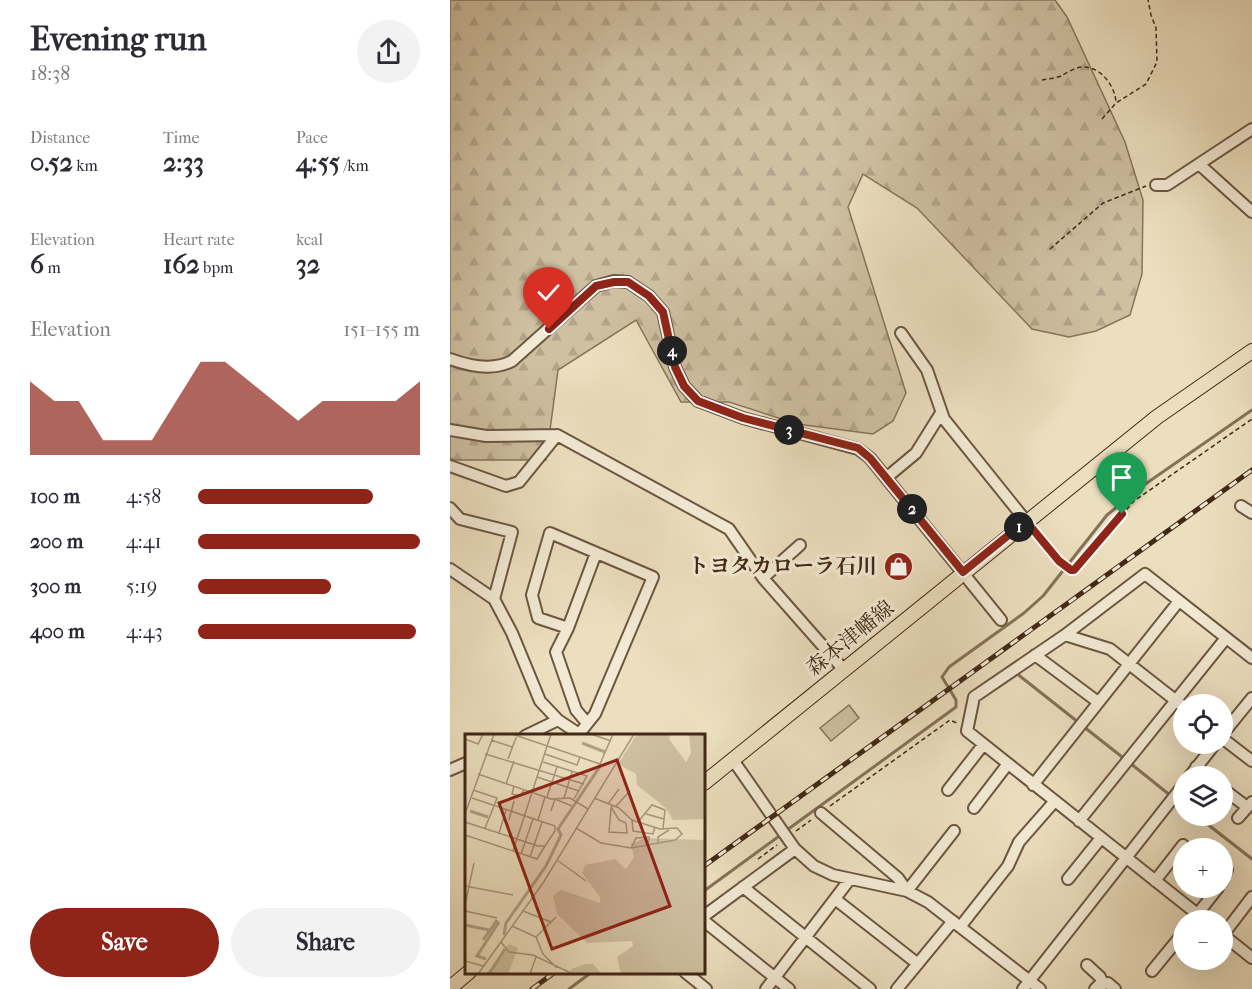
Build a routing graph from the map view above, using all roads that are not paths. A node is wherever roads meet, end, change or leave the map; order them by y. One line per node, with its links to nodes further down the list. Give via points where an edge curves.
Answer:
1 (1252, 129): 2 (street)
2 (1200, 165): 3 (street, via 1167,185); 4 (street)
3 (1156, 185)
4 (1252, 212)
5 (901, 333): 8 (street, via 927,370)
6 (1252, 351): 16 (main road, 森本津幡線, via 1157,417)
7 (450, 359): 12 (street, via 501,367 596,286 628,282 649,296 663,312 675,367 684,386 698,401 743,418 858,448)
8 (942, 413): 12 (street, via 916,453); 16 (street)
9 (450, 430): 10 (street, via 486,436)
10 (557, 435): 11 (street, via 519,482 506,486); 21 (street, via 729,529)
11 (450, 466)
12 (886, 478): 19 (street)
13 (1241, 506): 15 (street)
14 (450, 508): 22 (street, via 460,519 512,532)
15 (1252, 513)
16 (1026, 521): 19 (main road, 森本津幡線)
17 (800, 545): 21 (street)
18 (596, 553): 25 (street); 25 (street, via 550,533 532,595 538,618); 39 (street, via 653,577 595,714)
19 (963, 572): 24 (street); 31 (main road, 森本津幡線)
20 (452, 574): 22 (street)
21 (763, 578): 31 (street)
22 (494, 599): 37 (street, via 540,701)
23 (1179, 601): 26 (street, via 1145,574); 27 (street); 30 (street)
24 (1002, 620)
25 (568, 628): 39 (street, via 556,652 576,710)
26 (1065, 634): 28 (street); 30 (street, via 1110,649)
27 (1226, 638): 29 (street); 32 (street)
28 (1035, 655): 35 (street); 43 (street, via 974,697 967,731)
29 (1252, 658)
30 (1129, 664): 34 (street); 35 (street)
31 (844, 670): 46 (main road, 森本津幡線)
32 (1186, 694)
33 (1252, 698): 38 (street)
34 (1173, 699)
35 (1098, 702): 53 (street)
36 (1173, 711): 62 (street)
37 (558, 720): 40 (street); 41 (street)
38 (1233, 722)
39 (587, 723): 42 (street)
40 (527, 734)
41 (579, 734)
42 (581, 734)
43 (983, 745): 49 (street); 54 (street)
44 (1233, 745): 47 (street)
45 (1207, 754): 50 (street)
46 (733, 760): 52 (main road, 森本津幡線); 65 (street)
47 (1252, 761)
48 (465, 763): 51 (street)
49 (1007, 765): 53 (street); 59 (street)
50 (1197, 766)
51 (450, 770)
52 (705, 782)
53 (1033, 785): 57 (street)
54 (948, 790)
55 (1233, 794): 58 (street)
56 (1173, 798): 66 (street)
57 (1054, 802): 62 (street); 79 (street, via 1019,842 1008,866)
58 (1250, 804): 61 (street)
59 (974, 808)
60 (820, 813): 72 (street, via 898,878)
61 (1238, 818)
62 (1079, 821): 64 (street)
63 (954, 831): 72 (street)
64 (1101, 838): 66 (street); 69 (street)
65 (795, 849): 68 (street, via 814,866); 71 (street)
66 (1126, 858): 70 (street); 90 (street)
67 (1173, 858): 70 (street)
68 (850, 879): 72 (street); 74 (street)
69 (1068, 879)
70 (1155, 881): 75 (street)
71 (743, 887): 76 (street); 80 (street)
72 (907, 891): 79 (street)
73 (1252, 897): 77 (street)
74 (835, 899): 80 (street); 84 (street)
75 (1188, 910)
76 (705, 915)
77 (1233, 921)
78 (705, 922): 89 (street)
79 (956, 924): 84 (street); 90 (street)
80 (806, 937): 89 (street); 96 (street)
81 (1233, 942): 83 (street)
82 (1173, 945): 86 (street)
83 (1252, 958)
84 (918, 964): 97 (street)
85 (1087, 965): 91 (street, via 1100,977)
86 (1152, 971)
87 (467, 974): 92 (main road)
88 (687, 974): 93 (street)
89 (775, 978): 94 (street); 95 (street)
90 (1027, 985): 98 (street)
91 (1099, 986): 99 (street, via 1108,983)
92 (450, 988)
93 (706, 989)
94 (766, 989)
95 (789, 989)
96 (870, 989)
97 (897, 989)
98 (1040, 989)
99 (1115, 989)

